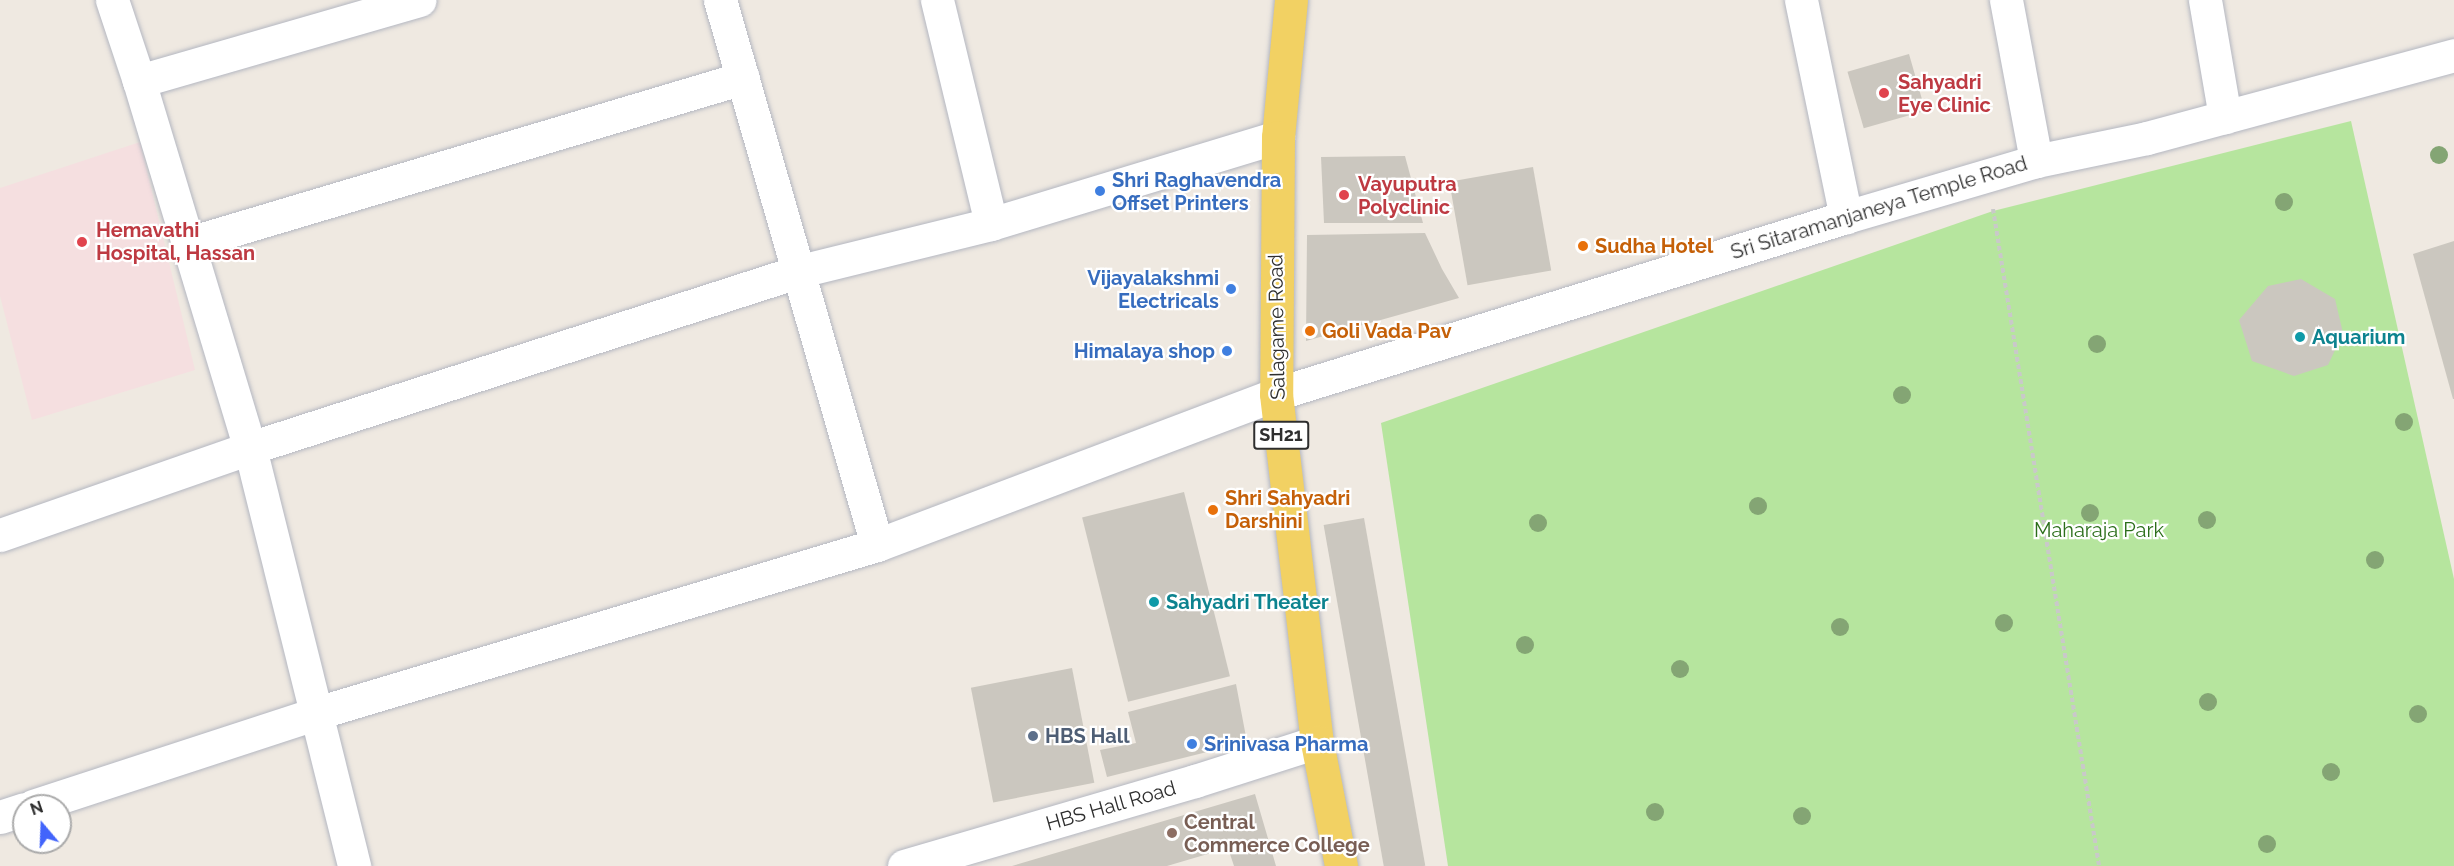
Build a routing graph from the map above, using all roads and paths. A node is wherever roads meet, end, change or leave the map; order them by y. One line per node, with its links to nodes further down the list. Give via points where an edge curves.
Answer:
1 (112, 0): 11 (street)
2 (420, 0): 11 (street)
3 (720, 0): 10 (street)
4 (937, 0): 17 (street)
5 (1291, 0): 13 (main road, Salagame Road / SH21)
6 (1801, 0): 16 (street)
7 (2006, 0): 14 (street)
8 (2205, 0): 12 (street)
9 (2454, 55): 12 (street, Sri Sitaramanjaneya Temple Road)
10 (742, 78): 18 (street); 19 (street)
11 (140, 81): 18 (street)
12 (2225, 117): 14 (street, Sri Sitaramanjaneya Temple Road)
13 (1278, 137): 17 (street); 20 (main road, Salagame Road / SH21)
14 (2036, 161): 15 (street, Sri Sitaramanjaneya Temple Road)
15 (1987, 174): 16 (street, Sri Sitaramanjaneya Temple Road); 30 (path)
16 (1846, 217): 20 (street, Sri Sitaramanjaneya Temple Road)
17 (991, 224): 19 (street)
18 (189, 243): 21 (street)
19 (800, 272): 21 (street); 23 (street)
20 (1276, 394): 23 (street, Sri Sitaramanjaneya Temple Road); 25 (main road, Salagame Road / SH21)
21 (250, 448): 22 (street); 24 (street)
22 (0, 535)
23 (877, 545): 24 (street, Sri Sitaramanjaneya Temple Road)
24 (317, 713): 26 (street, Sri Sitaramanjaneya Temple Road); 27 (street)
25 (1317, 742): 28 (street, HBS Hall Road); 29 (main road, Salagame Road / SH21)
26 (70, 794)
27 (354, 866)
28 (904, 866)
29 (1341, 866)
30 (2098, 866)

